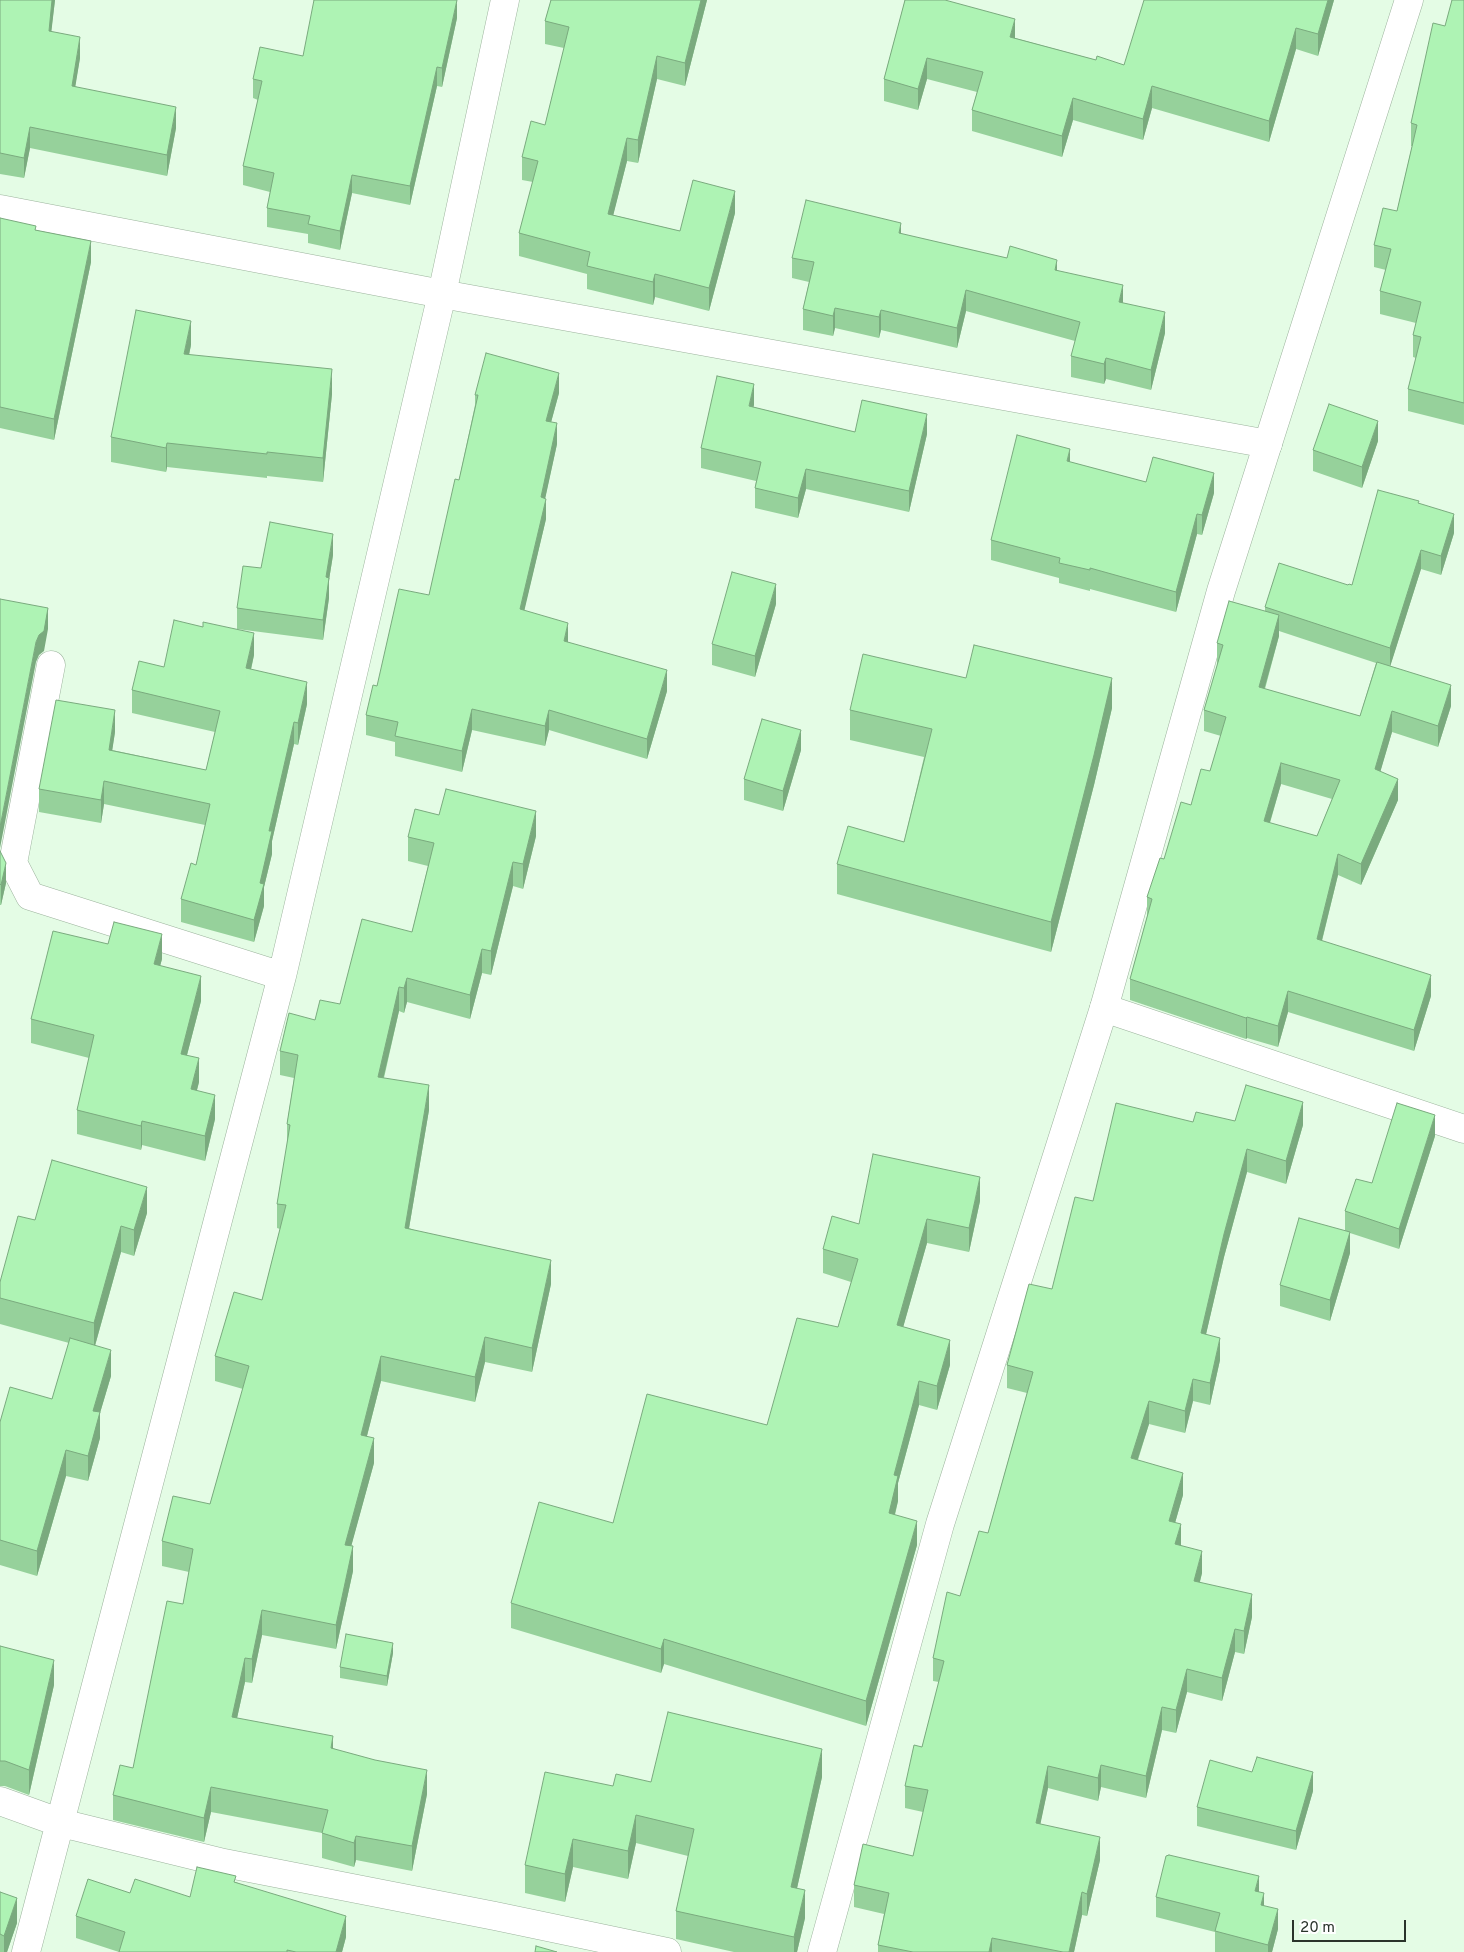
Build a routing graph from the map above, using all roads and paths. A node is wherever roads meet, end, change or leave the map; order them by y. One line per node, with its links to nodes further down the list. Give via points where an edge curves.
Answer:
1 (506, 0): 4 (street)
2 (1409, 0): 5 (street)
3 (0, 209): 4 (street)
4 (442, 294): 5 (street); 7 (street)
5 (1268, 444): 8 (street, via 1221,591)
6 (51, 665): 7 (street, via 13,863 30,896)
7 (282, 976): 11 (street)
8 (1104, 1008): 9 (street); 14 (street, via 940,1524)
9 (1464, 1129)
10 (0, 1801): 11 (street)
11 (60, 1823): 12 (street); 13 (street, via 224,1863)
12 (26, 1952)
13 (667, 1952)
14 (822, 1952)

